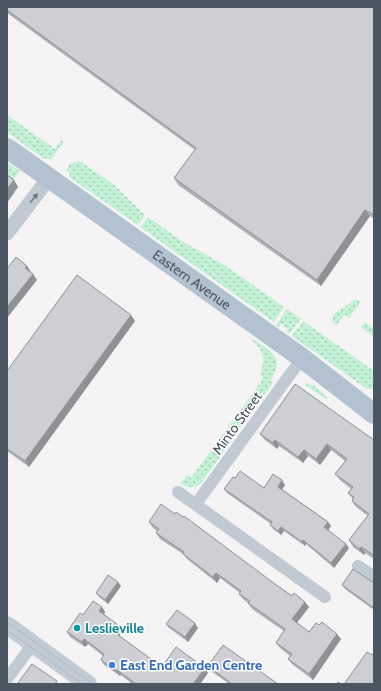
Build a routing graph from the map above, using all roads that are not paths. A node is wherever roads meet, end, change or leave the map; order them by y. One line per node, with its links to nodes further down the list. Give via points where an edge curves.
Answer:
1 (7, 148): 2 (main road, Eastern Avenue)
2 (49, 178): 3 (street, one-way to 2); 4 (main road, Eastern Avenue)
3 (7, 232)
4 (302, 358): 5 (main road, Eastern Avenue); 7 (street, Minto Street)
5 (374, 414)
6 (178, 492): 7 (street)
7 (196, 504): 10 (street)
8 (358, 566): 9 (street)
9 (374, 577)
10 (325, 597)
11 (7, 625): 12 (main road)
12 (33, 644): 13 (street); 14 (main road)
13 (7, 679)
14 (88, 684)

